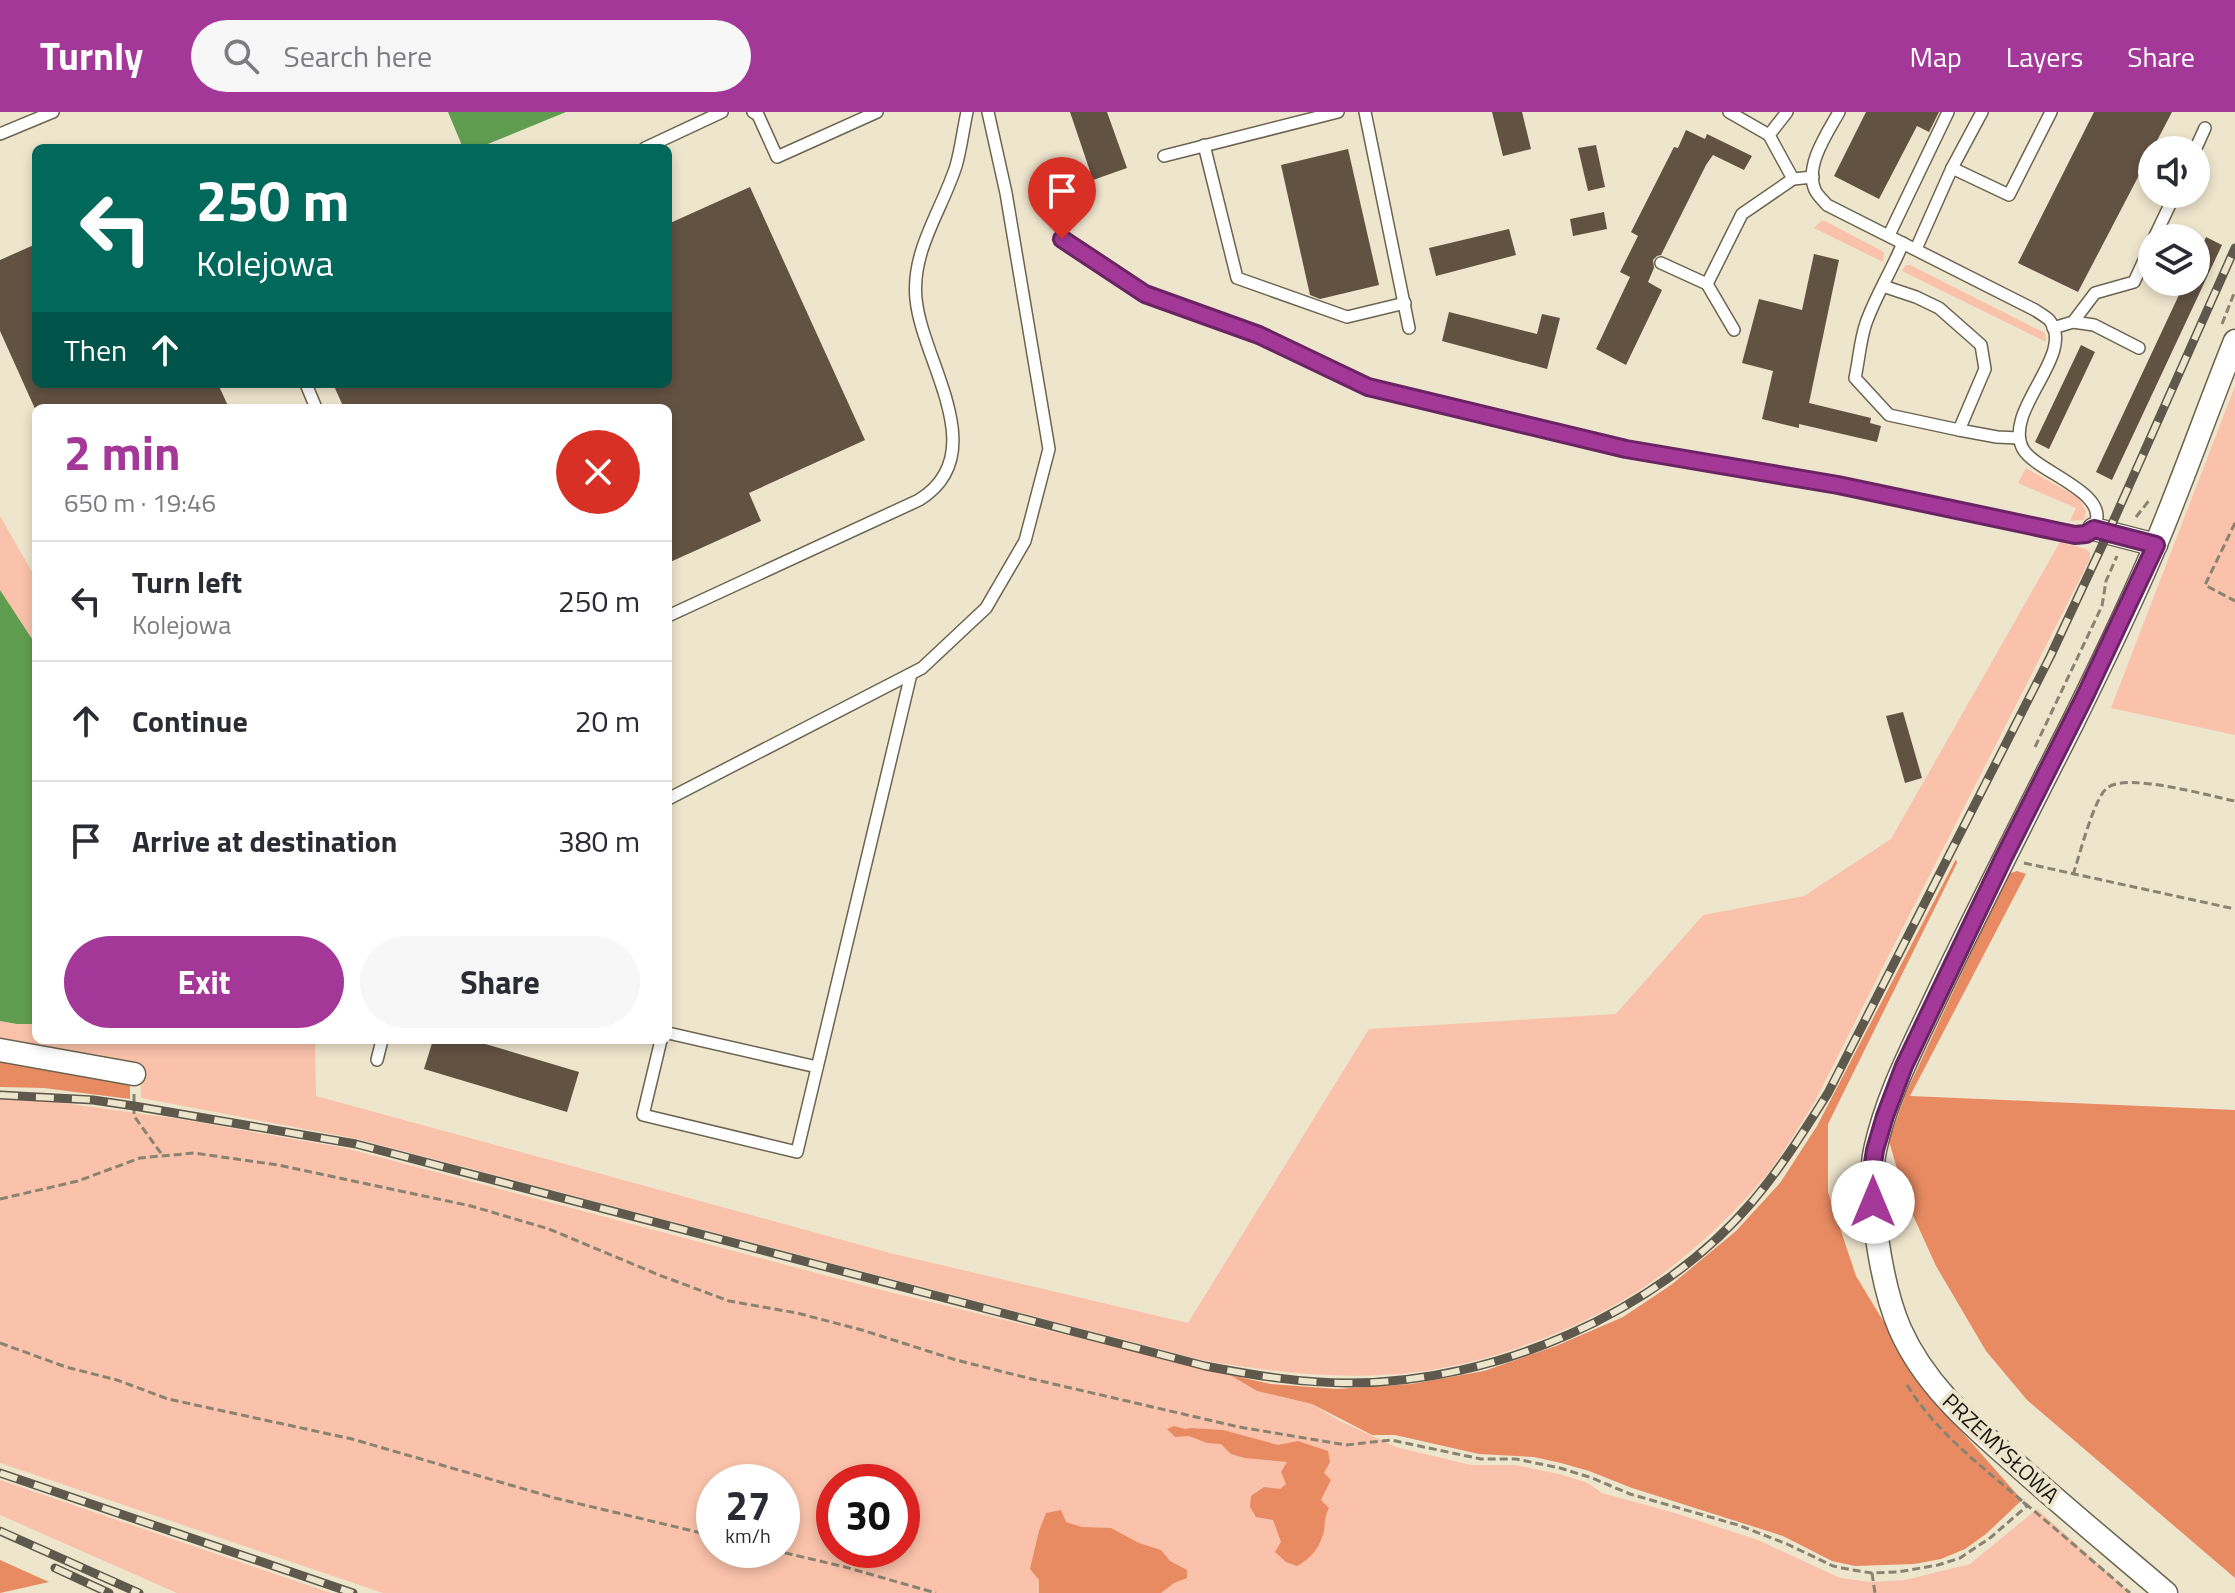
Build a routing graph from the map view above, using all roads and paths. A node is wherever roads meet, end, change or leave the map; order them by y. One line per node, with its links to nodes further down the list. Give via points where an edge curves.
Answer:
1 (53, 112): 16 (lane)
2 (722, 112): 19 (lane)
3 (753, 112): 4 (lane, via 777,157)
4 (877, 112)
5 (967, 112): 49 (lane, via 956,165 915,274 921,330 946,396 953,439 945,475 919,500)
6 (988, 112): 50 (lane, via 1049,449 1025,541 986,608)
7 (1338, 112): 20 (lane)
8 (1365, 112): 34 (lane)
9 (1729, 112): 17 (lane)
10 (1787, 112): 17 (lane)
11 (1839, 112): 23 (lane, via 1815,158)
12 (1948, 112): 25 (lane)
13 (1982, 112): 22 (lane)
14 (2051, 112): 22 (lane, via 2009,195)
15 (2205, 128): 18 (lane)
16 (0, 134)
17 (1769, 135): 24 (lane)
18 (2201, 136)
19 (654, 144)
20 (1204, 145): 21 (lane); 34 (lane, via 1237,278 1347,317)
21 (1164, 156)
22 (1952, 168): 28 (lane)
23 (1813, 177): 24 (lane); 25 (lane, via 1815,190 1827,205)
24 (1793, 179): 31 (lane, via 1742,214)
25 (1889, 235): 27 (lane)
26 (1062, 239): 45 (lane, via 1145,294 1259,335 1368,387 1626,449 1838,485 2075,535)
27 (1903, 243): 28 (lane); 32 (lane)
28 (1916, 249): 37 (lane, via 2035,310)
29 (1661, 263): 31 (lane)
30 (2138, 273): 35 (lane, via 2134,282 2095,293)
31 (1707, 284): 38 (lane)
32 (1883, 286): 41 (lane, via 1939,308 1981,345 1985,369); 41 (lane, via 1866,324 1855,378 1889,415)
33 (2235, 291): 39 (path)
34 (1405, 303): 36 (lane)
35 (2073, 322): 37 (lane); 40 (lane, via 2094,325)
36 (1409, 328)
37 (2053, 328): 42 (lane, via 2053,355 2019,422)
38 (1734, 330)
39 (2227, 336): 47 (street, PRZEMYSŁOWA)
40 (2139, 348)
41 (1959, 430): 42 (lane)
42 (2019, 438): 45 (lane, via 2034,462 2091,502 2097,510)
43 (2156, 489): 46 (path)
44 (2235, 523): 48 (path, via 2205,585)
45 (2094, 529): 46 (street)
46 (2127, 538): 47 (street); 51 (path, via 2109,571 2102,606)
47 (2156, 545): 54 (street, PRZEMYSŁOWA)
48 (2235, 601)
49 (672, 614)
50 (911, 674): 52 (lane); 62 (lane)
51 (2034, 749)
52 (672, 797)
53 (2235, 801): 55 (path, via 2122,781 2098,799)
54 (2004, 857): 55 (path); 68 (street, PRZEMYSŁOWA, via 1904,1066 1881,1127 1871,1177 1885,1280 1899,1328 1932,1384)
55 (2073, 875): 56 (path)
56 (2235, 909)
57 (672, 1034): 62 (lane)
58 (381, 1044): 61 (lane)
59 (660, 1044): 62 (lane, via 643,1115 797,1152)
60 (0, 1050): 63 (street)
61 (377, 1060)
62 (817, 1067)
63 (134, 1074): 64 (path, via 134,1116)
64 (163, 1156): 65 (path); 72 (path, via 194,1153 278,1165 471,1206 549,1229 729,1301 797,1313 971,1364 1239,1427 1346,1445 1391,1440 1481,1459 1560,1468 1768,1536 1833,1566)
65 (0, 1199)
66 (0, 1343): 70 (path, via 168,1399 352,1439 555,1498)
67 (1903, 1378): 69 (path, via 1942,1430)
68 (2041, 1487): 69 (path); 76 (street, PRZEMYSŁOWA)
69 (2022, 1501): 72 (path, via 2027,1506 1960,1558 1915,1570); 75 (path)
70 (696, 1532)
71 (800, 1556): 73 (path)
72 (1872, 1573): 74 (path)
73 (936, 1593)
74 (1875, 1593)
75 (2130, 1593)
76 (2166, 1593)

